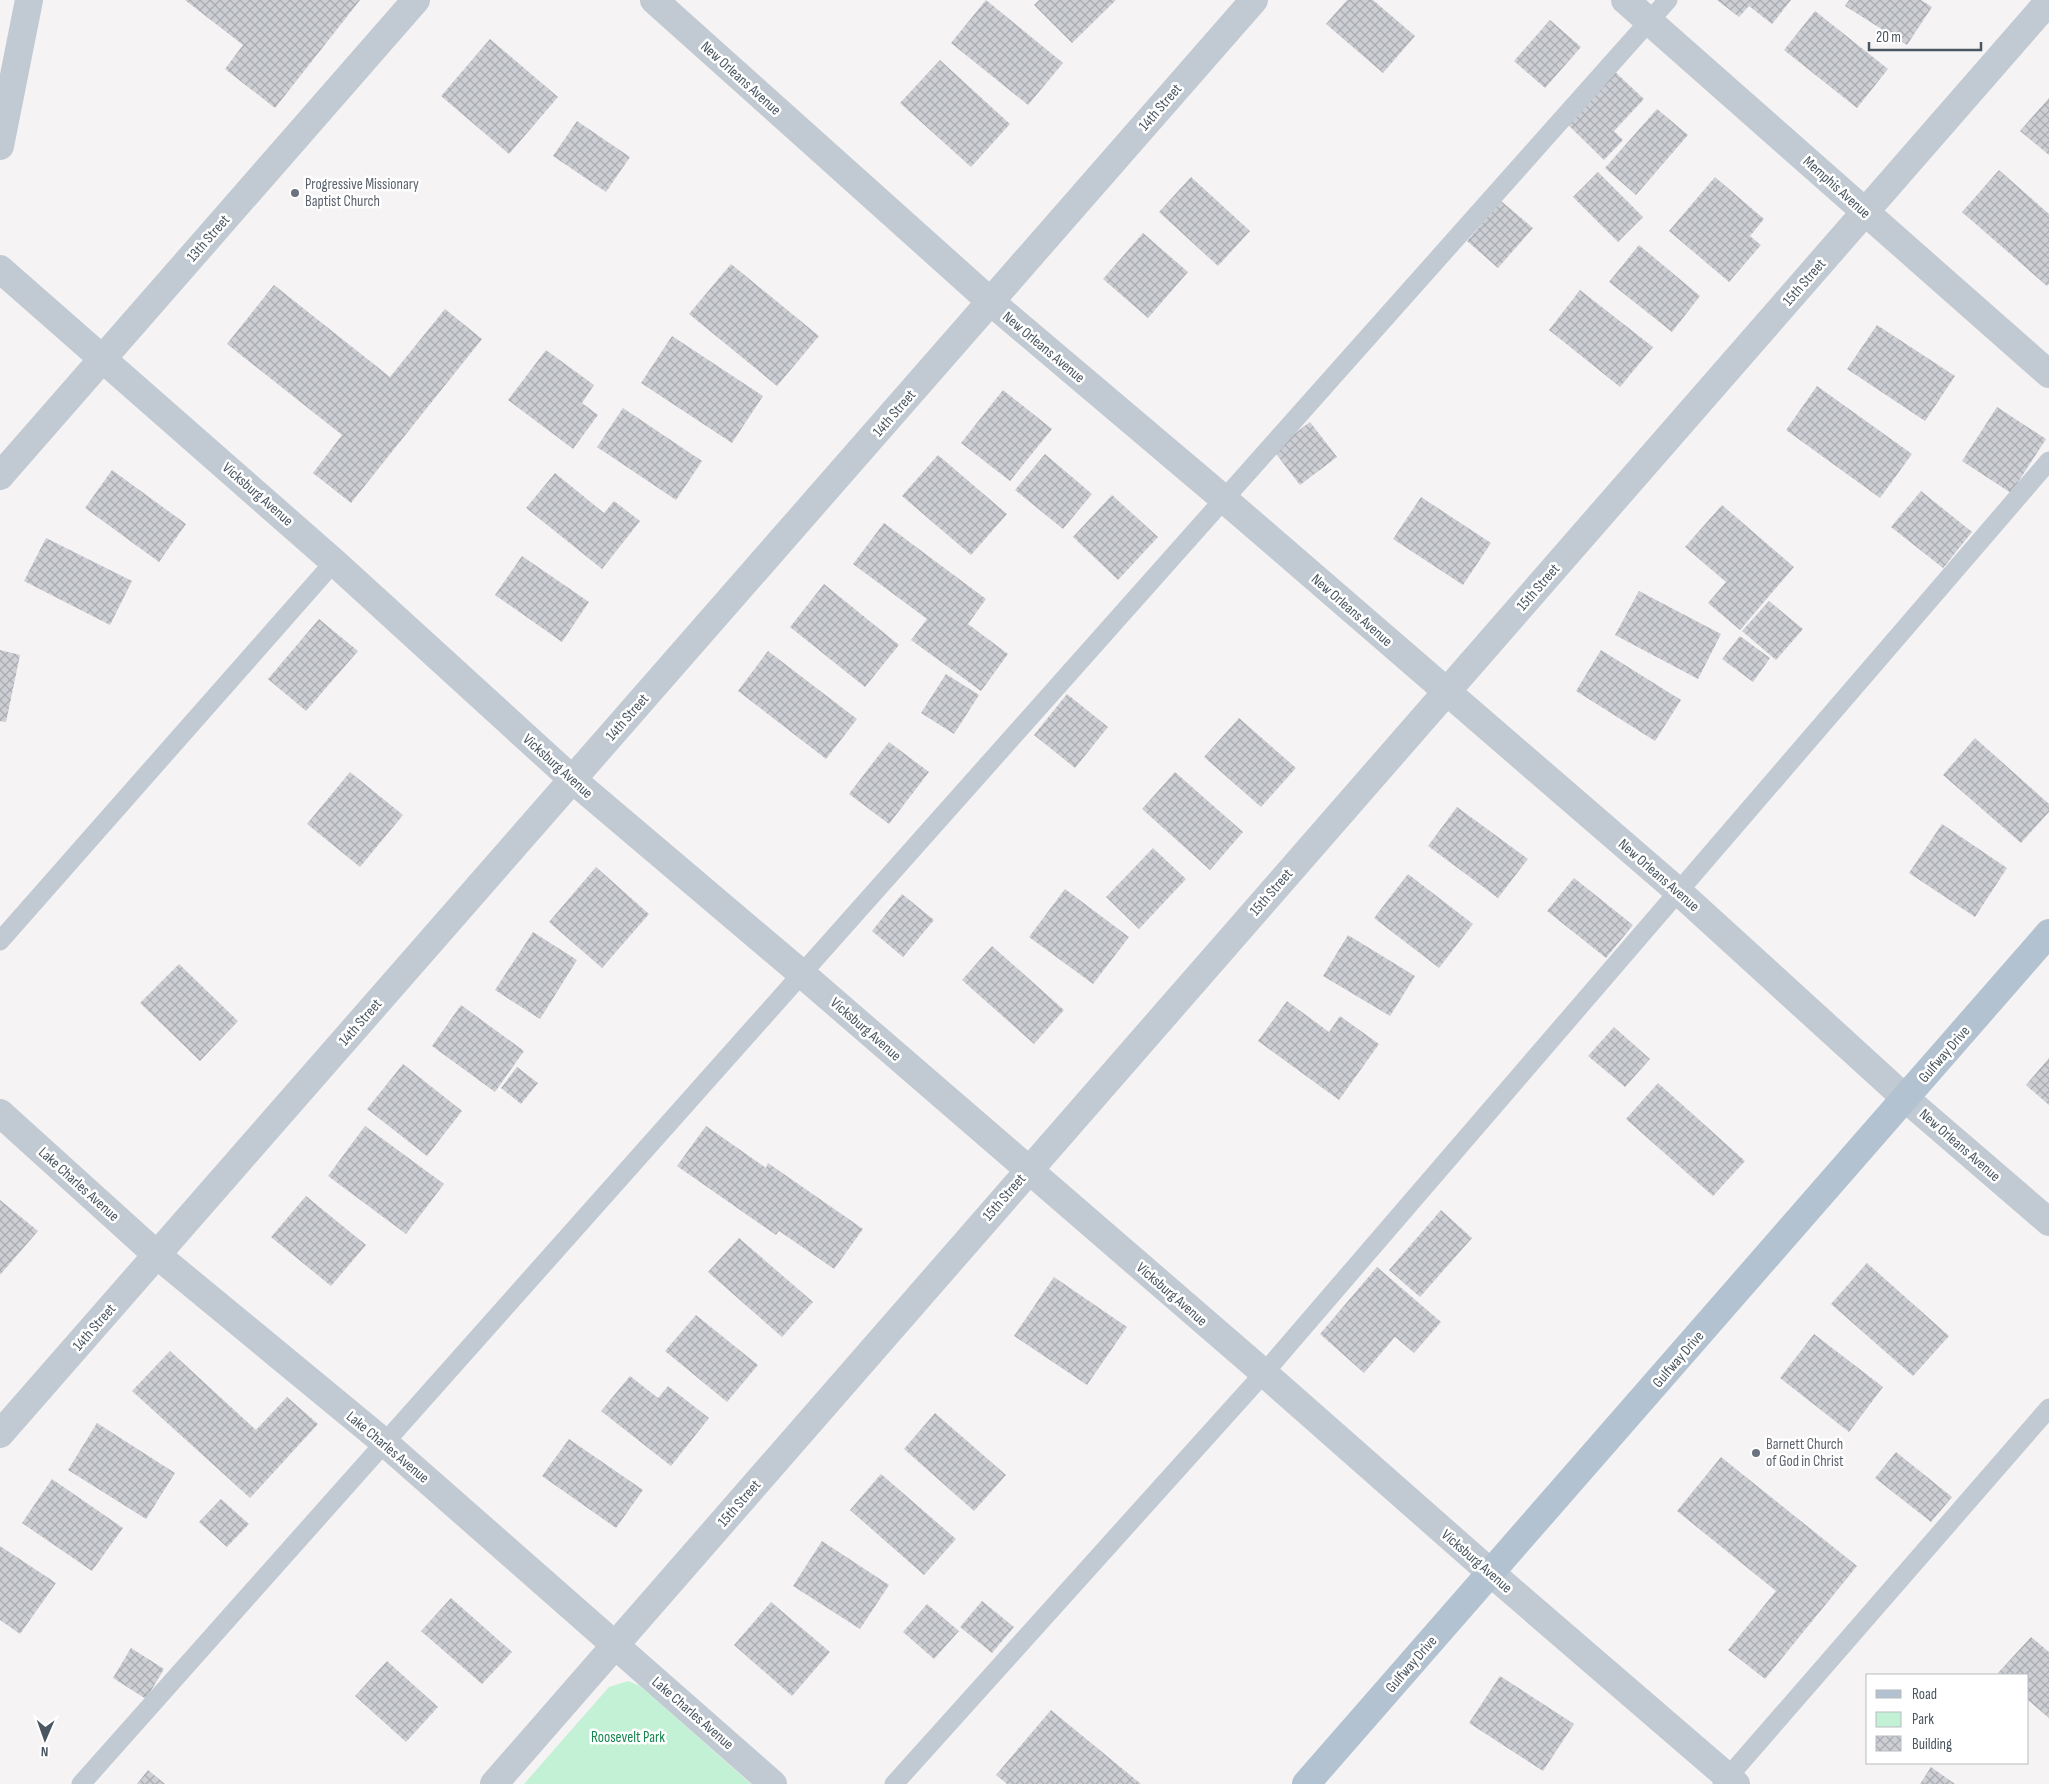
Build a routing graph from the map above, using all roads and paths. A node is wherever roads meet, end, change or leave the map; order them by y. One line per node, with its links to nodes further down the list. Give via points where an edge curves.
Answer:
1 (29, 0): 9 (street)
2 (416, 0): 13 (street, 13th Street)
3 (654, 0): 12 (street, New Orleans Avenue)
4 (1254, 0): 12 (street, 14th Street)
5 (1625, 0): 8 (street, Memphis Avenue)
6 (1668, 0): 8 (lane)
7 (2049, 1): 10 (street, 15th Street)
8 (1650, 21): 10 (street, Memphis Avenue); 17 (lane)
9 (0, 146)
10 (1865, 212): 14 (street, Memphis Avenue); 19 (street, 15th Street)
11 (0, 269): 13 (street, Vicksburg Avenue)
12 (991, 302): 17 (street, New Orleans Avenue); 20 (street, 14th Street)
13 (103, 358): 16 (street, 13th Street); 18 (street, Vicksburg Avenue)
14 (2049, 374)
15 (2049, 461): 21 (lane)
16 (0, 476)
17 (1224, 500): 19 (street, New Orleans Avenue); 24 (lane)
18 (334, 562): 20 (street, Vicksburg Avenue); 23 (lane)
19 (1446, 692): 21 (street, New Orleans Avenue); 27 (street, 15th Street)
20 (573, 780): 24 (street, Vicksburg Avenue); 29 (street, 14th Street)
21 (1678, 892): 25 (street, New Orleans Avenue); 30 (lane)
22 (2049, 934): 25 (main road, Gulfway Drive)
23 (0, 941)
24 (802, 974): 27 (street, Vicksburg Avenue); 33 (lane)
25 (1906, 1098): 28 (street, New Orleans Avenue); 34 (main road, Gulfway Drive)
26 (0, 1113): 29 (street, Lake Charles Avenue)
27 (1028, 1170): 30 (street, Vicksburg Avenue); 35 (street, 15th Street)
28 (2049, 1222)
29 (157, 1254): 32 (street, 14th Street); 33 (street, Lake Charles Avenue)
30 (1264, 1373): 34 (street, Vicksburg Avenue); 40 (lane)
31 (2049, 1408): 36 (lane)
32 (0, 1434)
33 (385, 1444): 35 (street, Lake Charles Avenue); 37 (lane)
34 (1490, 1573): 36 (street, Vicksburg Avenue); 41 (main road, Gulfway Drive)
35 (615, 1645): 38 (street, 15th Street); 39 (street, Lake Charles Avenue)
36 (1729, 1782)
37 (81, 1784)
38 (494, 1784)
39 (773, 1784)
40 (894, 1784)
41 (1306, 1784)

